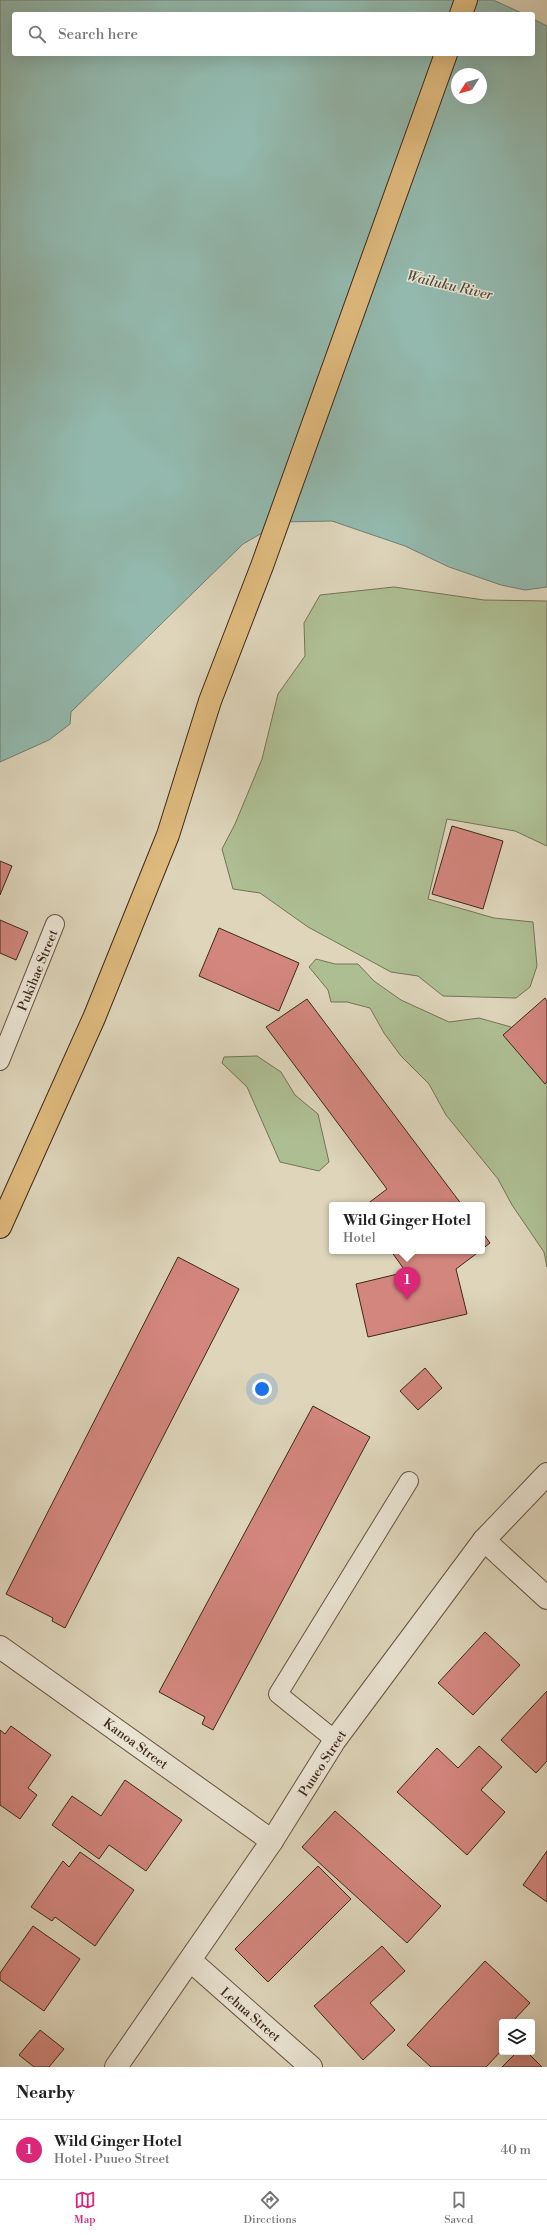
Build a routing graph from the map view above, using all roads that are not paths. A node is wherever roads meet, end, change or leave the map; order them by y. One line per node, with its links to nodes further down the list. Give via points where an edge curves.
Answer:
1 (466, 0): 2 (main road)
2 (462, 12)
3 (445, 56): 6 (main road, via 262,566 210,701 168,836 94,1018)
4 (55, 924): 5 (lane, Pukihae Street)
5 (0, 1061)
6 (0, 1228)
7 (547, 1474): 9 (street, Puueo Street)
8 (409, 1481): 12 (lane, via 278,1694)
9 (484, 1540): 10 (street); 12 (street, Puueo Street)
10 (547, 1598)
11 (0, 1647): 13 (street, Kanoa Street)
12 (335, 1740): 13 (street, Puueo Street)
13 (272, 1841): 14 (street, Puueo Street)
14 (191, 1961): 15 (street, Puueo Street); 16 (street, Lehua Street)
15 (116, 2067)
16 (312, 2067)

